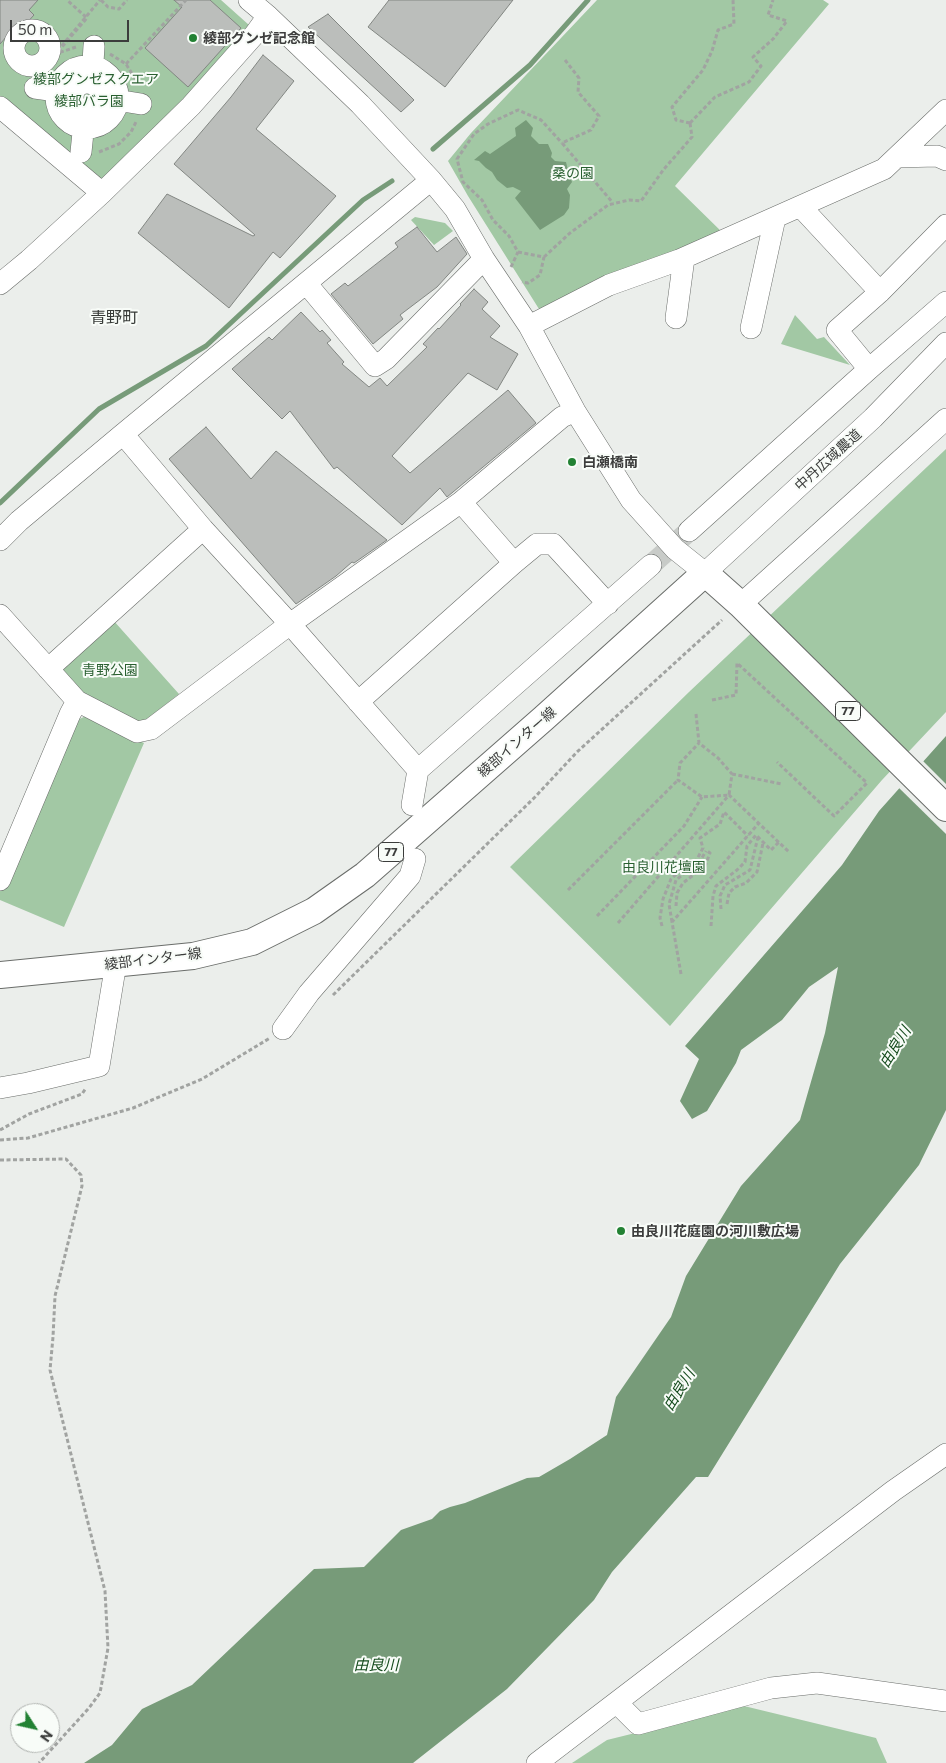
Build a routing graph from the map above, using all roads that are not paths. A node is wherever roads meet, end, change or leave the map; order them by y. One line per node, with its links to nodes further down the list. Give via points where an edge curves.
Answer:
1 (249, 0): 2 (street)
2 (268, 16): 11 (street, via 360,104); 12 (street, via 190,106)
3 (35, 88): 4 (street)
4 (88, 91): 5 (street); 8 (street)
5 (141, 104)
6 (0, 107): 12 (street)
7 (946, 110): 9 (street)
8 (80, 152)
9 (897, 157): 10 (street, via 936,156); 13 (street, via 884,169)
10 (946, 160)
11 (431, 180): 17 (street, via 455,209); 18 (street)
12 (102, 193): 19 (street)
13 (801, 207): 14 (street); 20 (street)
14 (775, 218): 16 (street); 24 (street)
15 (946, 225): 20 (street)
16 (684, 258): 22 (street); 23 (street, via 609,285)
17 (484, 259): 18 (street, via 386,359 375,366); 23 (street)
18 (306, 283): 29 (street)
19 (0, 284)
20 (880, 292): 26 (street, via 837,330)
21 (946, 302): 26 (street)
22 (676, 318)
23 (529, 326): 27 (street)
24 (751, 328)
25 (946, 342): 36 (street, 中丹広域農道, via 873,418)
26 (869, 369): 32 (street)
27 (575, 411): 30 (street, via 562,417); 36 (street, via 631,500 675,549)
28 (946, 419): 38 (street)
29 (123, 434): 31 (street); 33 (street)
30 (461, 502): 34 (street); 40 (street)
31 (204, 529): 40 (street); 41 (street)
32 (689, 531)
33 (0, 540)
34 (514, 562): 37 (street, via 538,544 553,544); 43 (street)
35 (651, 565): 37 (street)
36 (705, 573): 38 (main road, 77); 49 (main road, 綾部インター線 / 77, via 365,875 314,911 252,942 193,956)
37 (608, 604): 44 (street)
38 (750, 606): 46 (main road, 77)
39 (0, 615): 41 (street)
40 (290, 624): 42 (street, via 150,729 137,732); 43 (street)
41 (48, 669): 42 (street)
42 (77, 701): 48 (street)
43 (358, 702): 44 (street)
44 (418, 770): 45 (street)
45 (412, 805)
46 (946, 808)
47 (415, 859): 51 (street, via 410,876 309,993)
48 (0, 880)
49 (116, 963): 50 (main road, 綾部インター線 / 77); 52 (street, via 99,1066)
50 (0, 975)
51 (283, 1029)
52 (0, 1088)
53 (946, 1454): 55 (street)
54 (946, 1701): 55 (street, via 816,1683 771,1688 638,1724)
55 (617, 1703): 56 (street)
56 (537, 1763)

